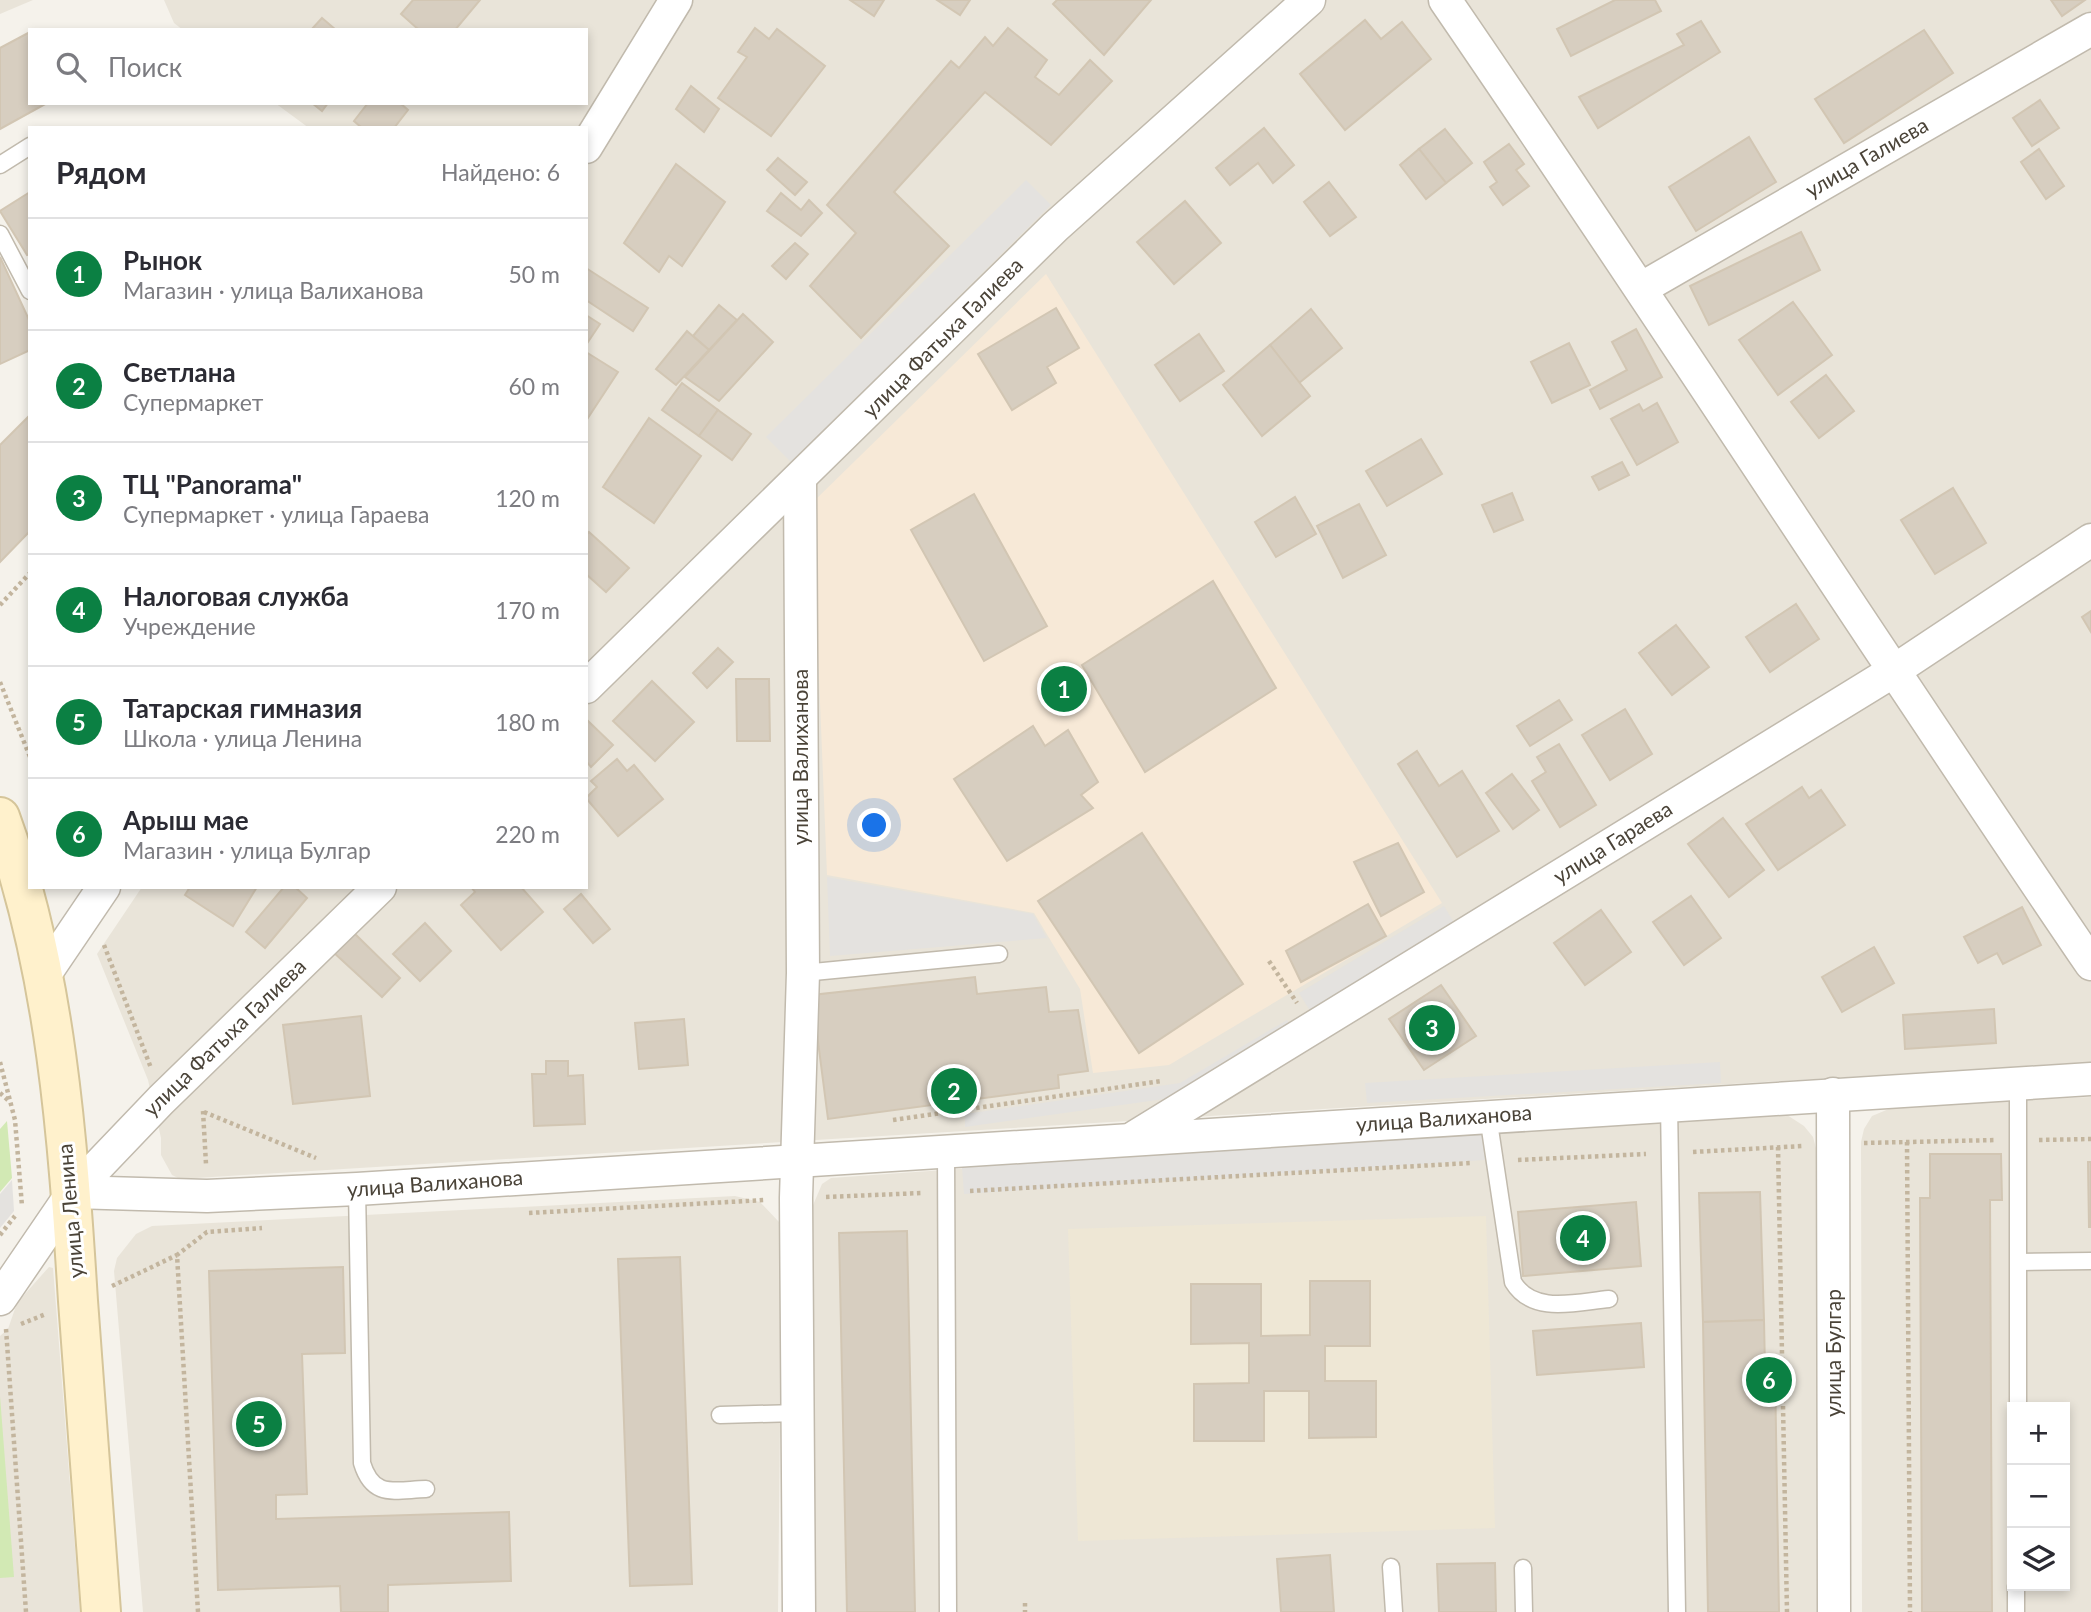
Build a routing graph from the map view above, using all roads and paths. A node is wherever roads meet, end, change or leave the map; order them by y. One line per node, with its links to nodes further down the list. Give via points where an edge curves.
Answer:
1 (676, 0): 5 (street)
2 (1309, 0): 11 (street, улица Фатыха Галиева, via 1055,227)
3 (1445, 0): 10 (street)
4 (2091, 29): 10 (street, улица Галиева)
5 (588, 144)
6 (28, 147): 7 (lane)
7 (0, 165)
8 (0, 234): 9 (lane)
9 (28, 288)
10 (1642, 288): 15 (street)
11 (800, 480): 17 (street, улица Фатыха Галиева); 24 (street, улица Валиханова)
12 (2091, 540): 15 (street, улица Гараева)
13 (28, 575): 14 (path)
14 (0, 605)
15 (1892, 672): 23 (street); 34 (street, улица Гараева)
16 (0, 682): 18 (path)
17 (588, 685)
18 (28, 752)
19 (0, 817): 25 (main road, улица Ленина)
20 (103, 889): 25 (street)
21 (378, 889): 45 (street, улица Фатыха Галиева)
22 (999, 954): 24 (lane)
23 (2091, 964)
24 (803, 973): 42 (street, улица Валиханова)
25 (43, 977): 45 (main road, улица Ленина)
26 (0, 1062): 31 (path)
27 (2091, 1079): 28 (street, улица Валиханова)
28 (2018, 1084): 30 (street, улица Валиханова); 36 (lane)
29 (0, 1093): 31 (path)
30 (1833, 1094): 32 (street, улица Валиханова); 38 (street, улица Булгар)
31 (10, 1102): 50 (path, via 24,1204)
32 (1669, 1104): 33 (street, улица Валиханова); 41 (lane)
33 (1488, 1116): 34 (street, улица Валиханова); 43 (lane)
34 (1130, 1139): 40 (street, улица Валиханова)
35 (2091, 1139): 36 (path)
36 (2020, 1140): 37 (path); 52 (lane)
37 (1908, 1142): 38 (path); 75 (path)
38 (1835, 1144): 39 (path); 74 (street, улица Булгар)
39 (1778, 1147): 41 (path); 73 (path)
40 (946, 1151): 42 (street, улица Валиханова); 46 (lane)
41 (1672, 1153): 43 (path); 72 (lane)
42 (798, 1160): 44 (street, улица Валиханова); 47 (street, улица Валиханова)
43 (1496, 1161): 46 (path); 54 (lane, via 1513,1282 1520,1293 1548,1304)
44 (357, 1189): 45 (street, улица Валиханова, via 207,1196); 59 (lane, via 362,1463 375,1487 386,1491)
45 (73, 1192): 53 (street, улица Фатыха Галиева); 65 (main road, улица Ленина)
46 (944, 1192): 47 (path); 68 (lane)
47 (796, 1198): 48 (path); 57 (street, улица Валиханова)
48 (521, 1214)
49 (275, 1228): 66 (path, via 207,1232 177,1255)
50 (0, 1235)
51 (2091, 1261): 52 (lane)
52 (2020, 1262): 56 (lane)
53 (0, 1299)
54 (1609, 1299)
55 (0, 1324): 64 (path, via 8,1329)
56 (2018, 1402)
57 (798, 1413): 58 (lane); 67 (street, улица Валиханова)
58 (720, 1415)
59 (426, 1489)
60 (1391, 1567): 70 (lane)
61 (1523, 1568): 71 (lane)
62 (2016, 1591): 76 (lane)
63 (1025, 1603): 69 (path)
64 (26, 1612)
65 (102, 1612)
66 (198, 1612)
67 (799, 1612)
68 (948, 1612)
69 (1025, 1612)
70 (1394, 1612)
71 (1524, 1612)
72 (1677, 1612)
73 (1787, 1612)
74 (1834, 1612)
75 (1909, 1612)
76 (2016, 1612)

